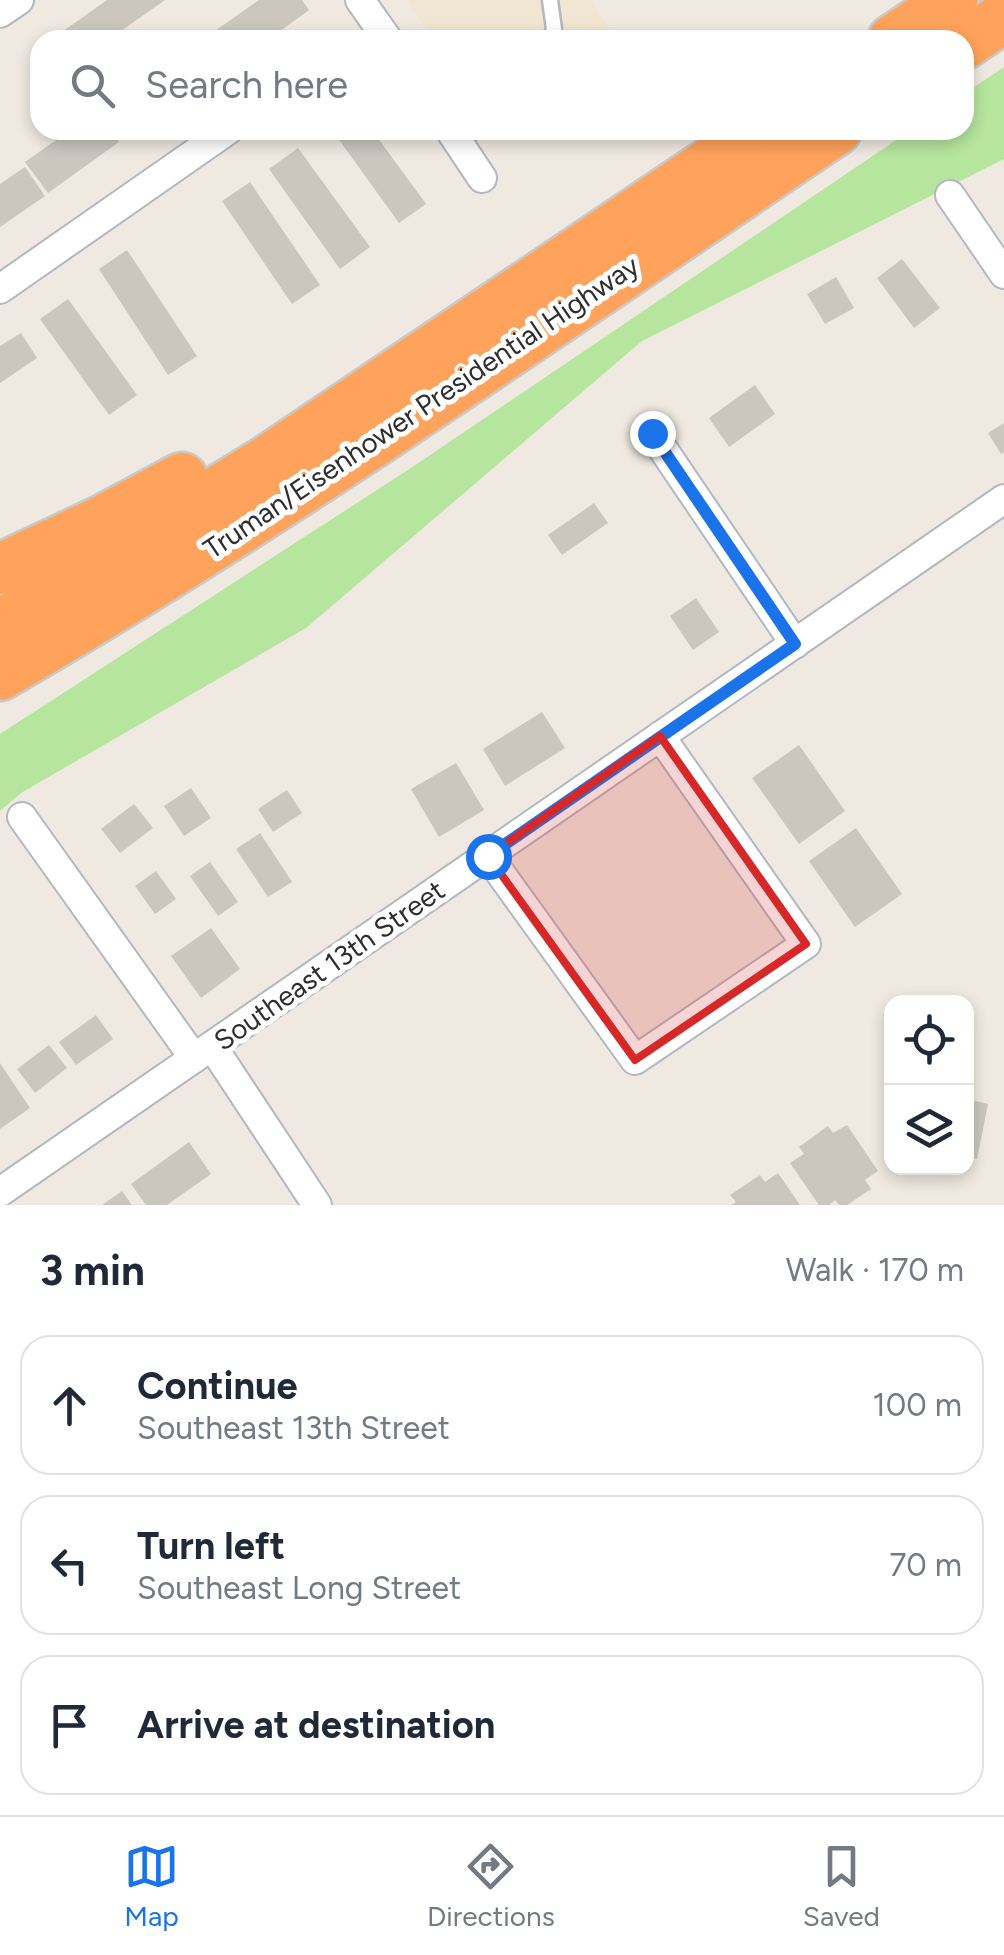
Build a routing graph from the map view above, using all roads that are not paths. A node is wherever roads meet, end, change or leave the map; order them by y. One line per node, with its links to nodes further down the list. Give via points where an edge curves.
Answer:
1 (18, 0): 5 (street)
2 (360, 0): 7 (street)
3 (550, 0): 8 (lane)
4 (952, 0): 9 (highway)
5 (0, 13)
6 (1004, 16): 10 (highway)
7 (372, 30)
8 (554, 30)
9 (908, 30)
10 (974, 37)
11 (214, 140): 19 (street)
12 (464, 140): 15 (street)
13 (744, 140): 17 (highway, Truman/Eisenhower Presidential Highway)
14 (821, 140): 22 (highway, Truman/Eisenhower Presidential Highway)
15 (482, 178)
16 (950, 195): 18 (street)
17 (631, 216): 23 (highway, via 481,294 146,498); 24 (highway, Truman/Eisenhower Presidential Highway, via 267,461)
18 (1004, 274)
19 (0, 289)
20 (652, 433): 25 (street)
21 (1004, 498): 25 (street, Southeast 13th Street)
22 (188, 563): 26 (highway, Truman/Eisenhower Presidential Highway); 27 (highway)
23 (0, 570)
24 (0, 625)
25 (795, 644): 28 (street, Southeast 13th Street)
26 (0, 674)
27 (0, 703)
28 (660, 736): 30 (street, Southeast 13th Street); 30 (street, via 806,944 636,1060)
29 (22, 817): 31 (street)
30 (488, 856): 31 (street, Southeast 13th Street)
31 (203, 1052): 32 (street, Southeast 13th Street); 33 (street)
32 (0, 1192)
33 (317, 1205)

